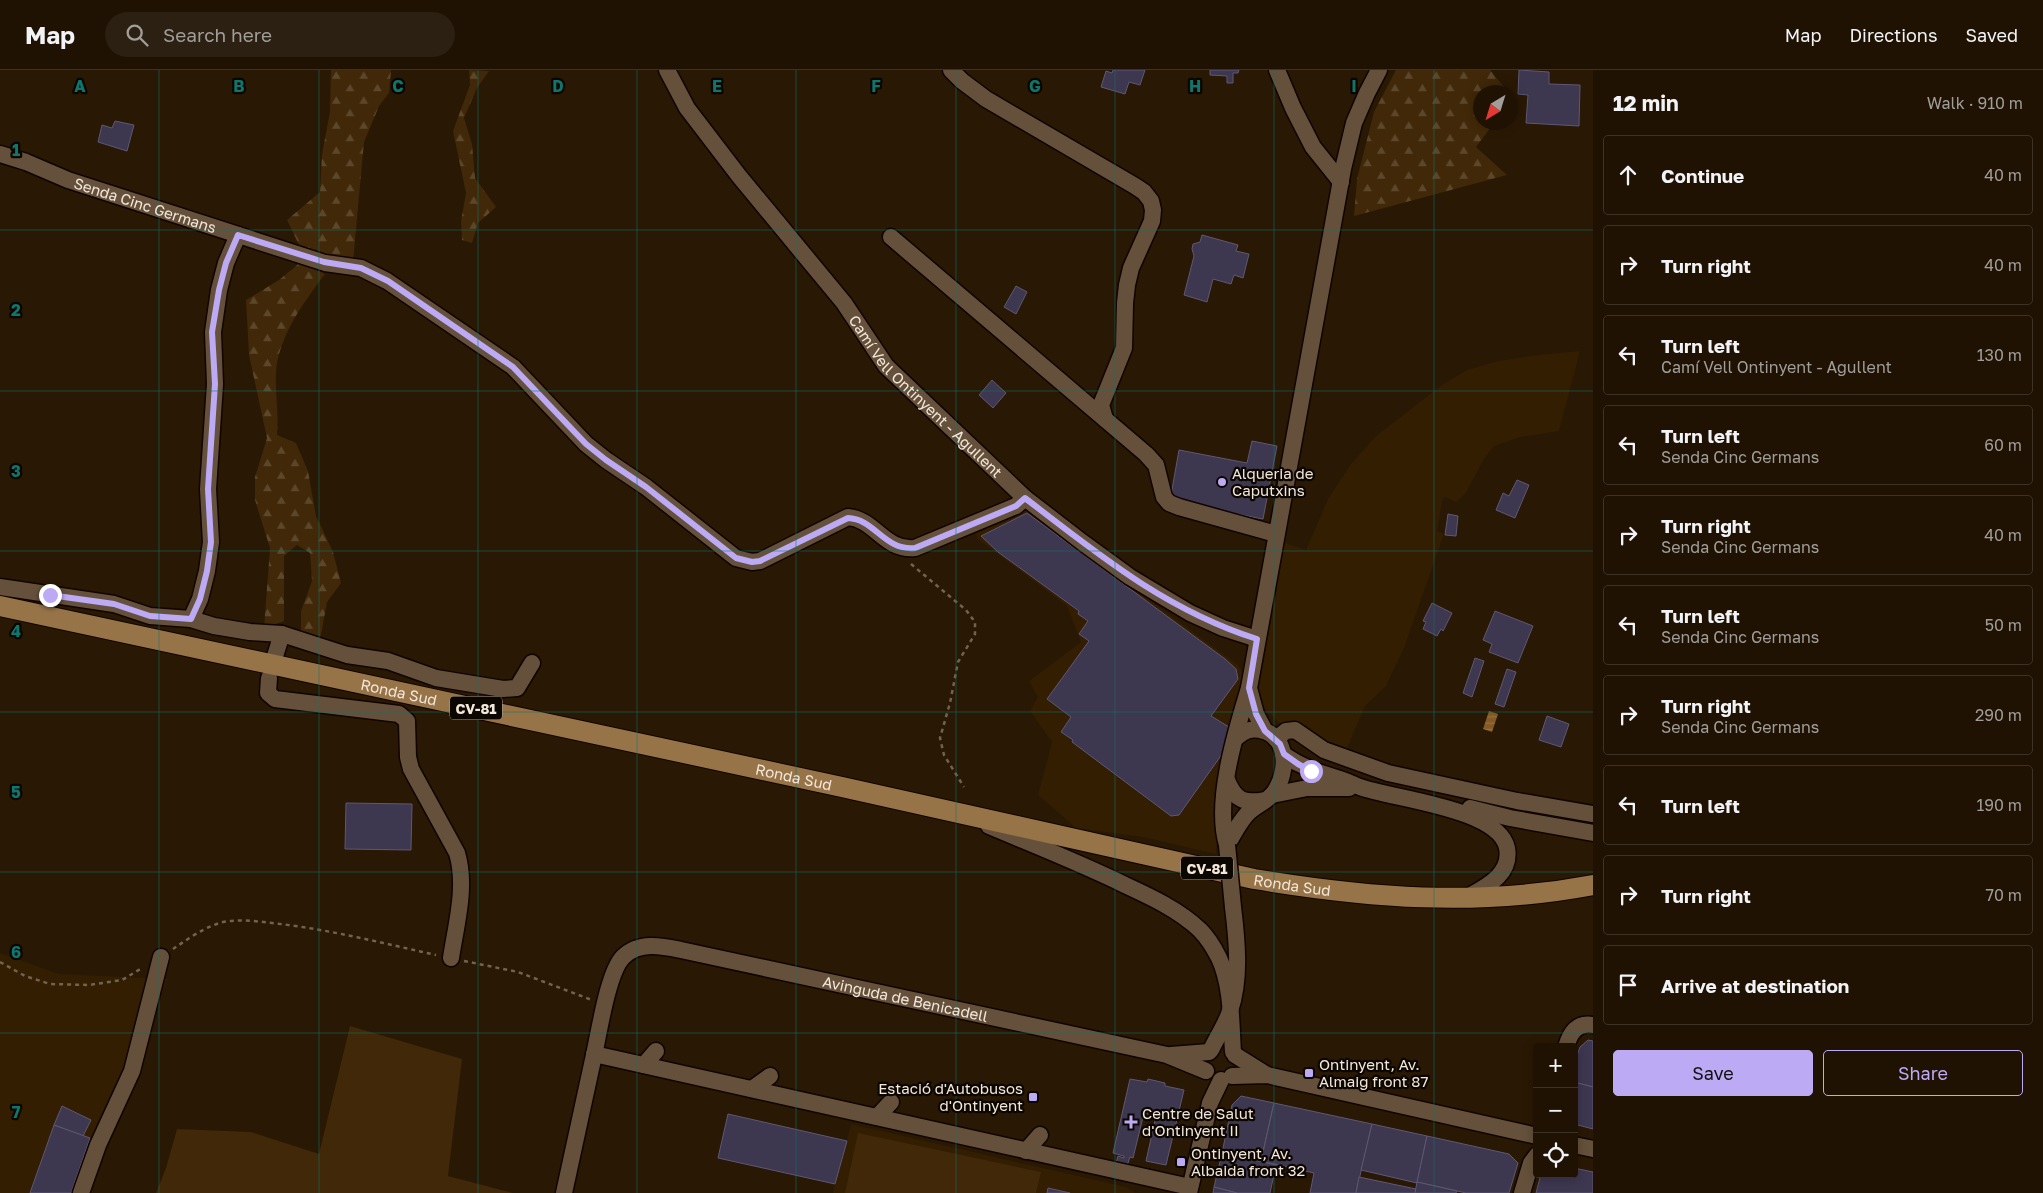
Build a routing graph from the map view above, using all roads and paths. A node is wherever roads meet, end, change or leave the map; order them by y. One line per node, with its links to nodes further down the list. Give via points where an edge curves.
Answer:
1 (668, 70): 10 (street, Camí Vell Ontinyent - Agullent, via 687,108 844,303 886,366)
2 (951, 70): 9 (street, via 986,99 1135,186 1151,201 1152,221 1127,284 1124,348 1101,405)
3 (1277, 70): 6 (street, via 1313,147)
4 (1379, 70): 6 (street, via 1354,123)
5 (0, 154): 7 (street, Senda Cinc Germans, via 68,180)
6 (1341, 182): 11 (street)
7 (238, 235): 12 (street, Senda Cinc Germans, via 324,262 361,268 388,281 513,367 586,444 736,558 760,561 848,518 861,520 889,542); 15 (street, via 226,263 212,332 215,384 208,489 211,542 200,599)
8 (891, 237): 9 (street)
9 (1105, 418): 11 (street, via 1153,461 1164,497 1169,503)
10 (1025, 498): 12 (street, via 1007,510 915,548); 17 (street, Camí Vell Ontinyent - Agullent, via 1130,577 1190,613)
11 (1276, 534): 17 (street)
12 (905, 549): 25 (path, via 907,560 966,610 975,622 975,634 958,662 940,738 944,755)
13 (0, 586): 15 (street, via 114,604 150,616)
14 (0, 606): 29 (main road, Ronda Sud / CV-81)
15 (191, 619): 16 (street, via 223,628)
16 (282, 634): 18 (street); 19 (street, via 347,655 388,661 436,678 503,689 517,688)
17 (1257, 639): 21 (street)
18 (275, 656)
19 (532, 663)
20 (269, 678): 36 (street, via 268,693 275,699 399,714 407,721 411,769 461,865)
21 (1249, 688): 22 (street); 23 (street, via 1256,714)
22 (1236, 738): 23 (street, via 1248,730); 24 (street)
23 (1275, 742): 26 (street, via 1298,764 1311,771); 27 (street, via 1282,776); 30 (street, via 1286,732 1295,730 1324,750 1388,773)
24 (1227, 780): 27 (street, via 1232,792 1243,800 1250,802); 32 (street, via 1223,823)
25 (964, 787)
26 (1361, 788): 27 (street, via 1313,788); 28 (street)
27 (1269, 798): 32 (street, via 1244,818)
28 (1433, 804): 31 (street, via 1464,807); 34 (street, via 1480,821 1497,832 1506,844 1508,857 1503,870 1488,885)
29 (952, 811): 34 (main road, Ronda Sud / CV-81, via 1322,890 1380,896); 39 (street, via 1080,863 1189,921 1211,943 1219,959 1226,978)
30 (1593, 814)
31 (1593, 833)
32 (1227, 845): 39 (street, bridge, via 1237,956)
33 (1593, 885): 34 (main road, Ronda Sud / CV-81)
34 (1466, 898)
35 (161, 957): 36 (path, via 196,933 236,921 304,926); 37 (path, via 122,980 89,985 50,984 25,976); 61 (street, via 132,1071 98,1144)
36 (451, 958): 38 (path, via 518,972)
37 (0, 962)
38 (605, 1005): 44 (street); 46 (street, Avinguda de Benicadell, via 620,961 642,947 653,946)
39 (1230, 1011): 42 (street); 45 (street)
40 (1593, 1026): 41 (street, via 1573,1030)
41 (1568, 1043)
42 (1210, 1051): 45 (street, via 1223,1047); 46 (street); 50 (street, via 1204,1061)
43 (656, 1052): 47 (street)
44 (594, 1054): 47 (street); 62 (street)
45 (1234, 1054): 48 (street); 50 (street, via 1238,1066)
46 (1168, 1056): 50 (street)
47 (644, 1065): 51 (street)
48 (1268, 1075): 50 (street); 54 (street)
49 (770, 1076): 51 (street)
50 (1217, 1076): 60 (street)
51 (752, 1090): 53 (street)
52 (891, 1102): 53 (street)
53 (877, 1118): 58 (street)
54 (1533, 1135)
55 (1040, 1136): 58 (street)
56 (1578, 1146): 57 (street)
57 (1593, 1149)
58 (1026, 1151): 60 (street)
59 (1533, 1160): 63 (street)
60 (1190, 1190)
61 (81, 1193)
62 (564, 1193)
63 (1522, 1193)

